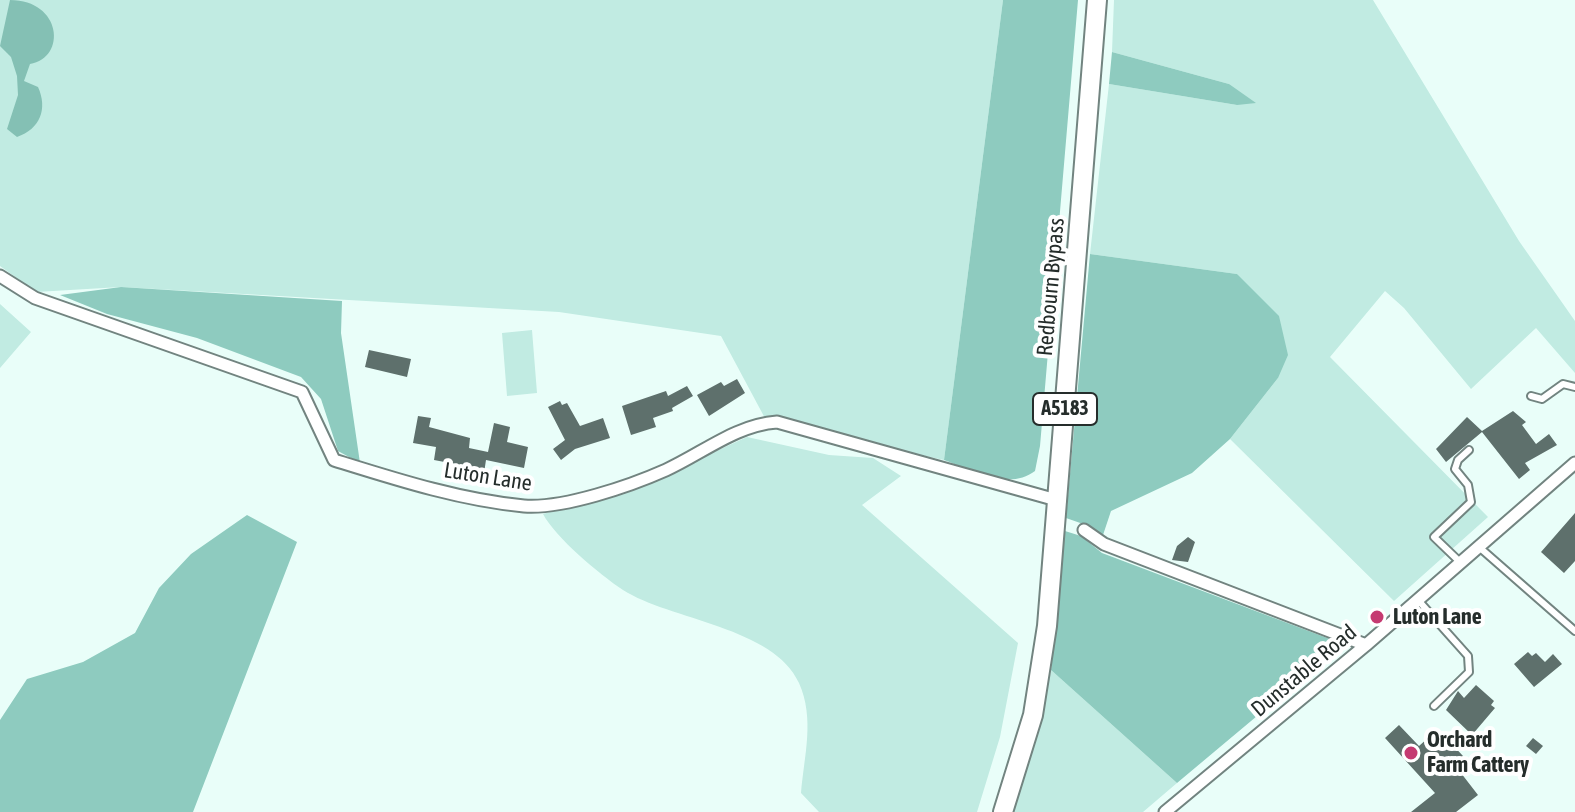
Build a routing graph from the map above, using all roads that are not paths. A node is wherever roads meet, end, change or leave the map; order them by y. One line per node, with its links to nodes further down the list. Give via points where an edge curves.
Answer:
1 (1097, 0): 7 (main road, Redbourn Bypass / A5183)
2 (0, 276): 7 (street, Luton Lane, via 35,298 302,392 334,460 412,484 525,506 562,503 664,471 753,424 777,422)
3 (1575, 387): 4 (lane, via 1563,384 1542,399)
4 (1531, 396)
5 (1469, 450): 10 (lane, via 1455,469 1468,485 1471,502 1434,537)
6 (1575, 463): 9 (street, Dunstable Road)
7 (1060, 501): 15 (main road, Redbourn Bypass / A5183, via 1033,715)
8 (1084, 530): 13 (street, via 1104,544)
9 (1479, 547): 10 (street, Dunstable Road); 12 (lane)
10 (1461, 563): 11 (street, Dunstable Road)
11 (1418, 600): 13 (street, Dunstable Road); 14 (lane, via 1468,656 1469,672)
12 (1575, 631)
13 (1366, 645): 16 (street, Dunstable Road)
14 (1434, 706)
15 (1003, 812)
16 (1165, 812)

